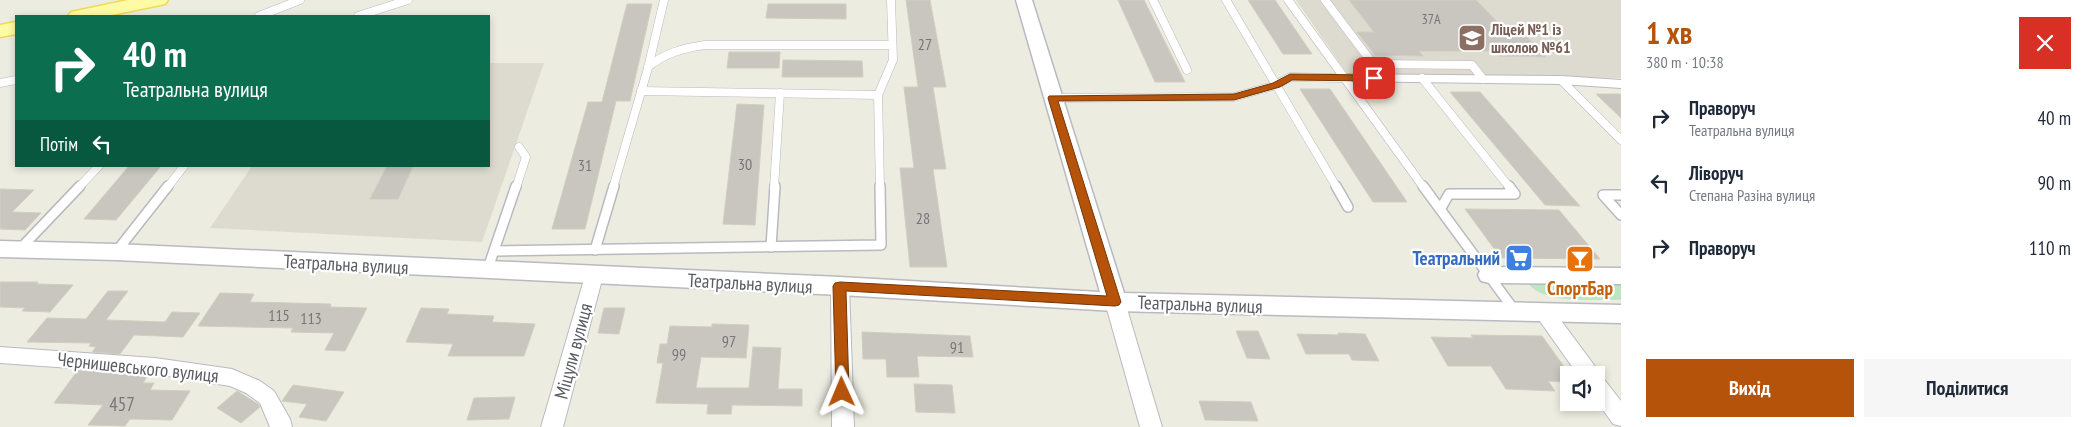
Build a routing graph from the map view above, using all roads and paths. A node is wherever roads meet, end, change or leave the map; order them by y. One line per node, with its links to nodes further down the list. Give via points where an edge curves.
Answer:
1 (158, 0): 11 (main road)
2 (300, 0): 13 (lane)
3 (408, 0): 14 (lane)
4 (664, 0): 16 (lane)
5 (891, 0): 15 (lane)
6 (1024, 0): 29 (street)
7 (1153, 0): 17 (lane)
8 (1226, 0): 25 (lane)
9 (1288, 0): 18 (lane)
10 (1325, 0): 20 (lane, via 1372,64 1472,65)
11 (136, 3): 12 (main road)
12 (82, 15)
13 (262, 15)
14 (361, 15)
15 (892, 45): 16 (lane, via 705,45 662,55); 28 (lane, via 893,60)
16 (648, 68): 26 (lane)
17 (1188, 70)
18 (1341, 78): 19 (street); 25 (lane, via 1290,77); 36 (lane)
19 (1422, 78): 20 (street); 36 (lane, via 1516,194 1449,194)
20 (1483, 79): 22 (street)
21 (15, 80): 23 (lane)
22 (1561, 80): 24 (street); 30 (lane)
23 (0, 84)
24 (1621, 84)
25 (1276, 85): 29 (lane, via 1234,97); 35 (lane)
26 (641, 91): 27 (lane); 40 (lane)
27 (780, 93): 28 (lane); 38 (lane)
28 (878, 95): 38 (lane, via 881,245)
29 (1052, 98): 47 (street)
30 (1621, 140)
31 (519, 148): 42 (lane, via 526,157)
32 (98, 167): 39 (lane)
33 (183, 167): 41 (lane)
34 (1621, 195): 37 (lane, via 1603,195)
35 (1348, 207)
36 (1441, 208): 43 (lane)
37 (1621, 215)
38 (770, 247): 40 (lane)
39 (10, 249): 41 (street, Театральна вулиця)
40 (595, 250): 42 (lane)
41 (116, 252): 42 (street, Театральна вулиця)
42 (491, 261): 44 (street, Театральна вулиця)
43 (1489, 274): 45 (street); 48 (lane)
44 (594, 276): 46 (street, Театральна вулиця); 56 (street, Міцули вулиця)
45 (1621, 276)
46 (840, 286): 47 (street, Театральна вулиця); 57 (street)
47 (1115, 302): 48 (street, Театральна вулиця); 58 (street)
48 (1516, 312): 49 (street, Театральна вулиця)
49 (1544, 312): 50 (street, Театральна вулиця); 52 (street)
50 (1621, 314)
51 (0, 355): 55 (street, Чернишевського вулиця, via 155,366 232,378 266,397)
52 (1583, 366)
53 (1605, 396): 54 (street)
54 (1621, 417)
55 (281, 427)
56 (552, 427)
57 (843, 427)
58 (1151, 427)

